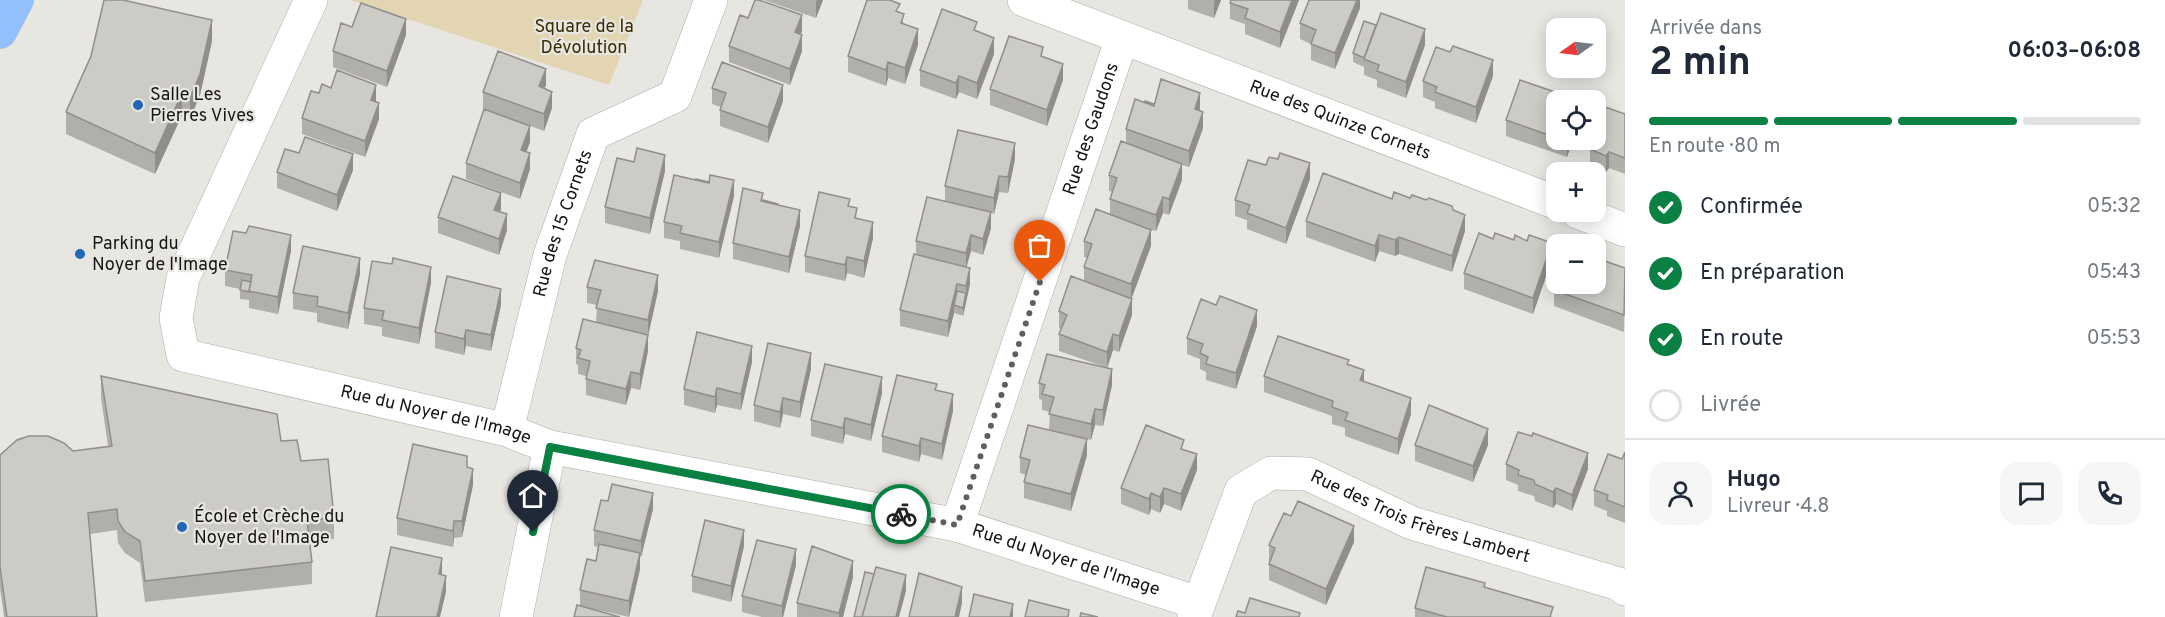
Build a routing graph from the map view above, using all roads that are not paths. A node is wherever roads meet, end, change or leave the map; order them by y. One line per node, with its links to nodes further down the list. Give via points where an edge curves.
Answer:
1 (311, 0): 8 (street, Rue du Noyer de l'Image, via 194,252 176,318 183,355)
2 (711, 0): 8 (street, Rue des 15 Cornets, via 675,96 593,134 549,255)
3 (1024, 0): 4 (street)
4 (1122, 38): 5 (street, Rue des Quinze Cornets); 10 (street, Rue des Gaudons)
5 (1546, 199)
6 (1604, 222): 7 (street)
7 (1625, 230)
8 (507, 430): 9 (street, Rue du Noyer de l'Image)
9 (550, 447): 10 (street, Rue du Noyer de l'Image); 13 (street)
10 (957, 525): 12 (street, Rue du Noyer de l'Image)
11 (1625, 590): 12 (street, Rue des Trois Frères Lambert, via 1619,584 1412,523 1308,474 1271,473 1241,491)
12 (1196, 610)
13 (516, 617)

